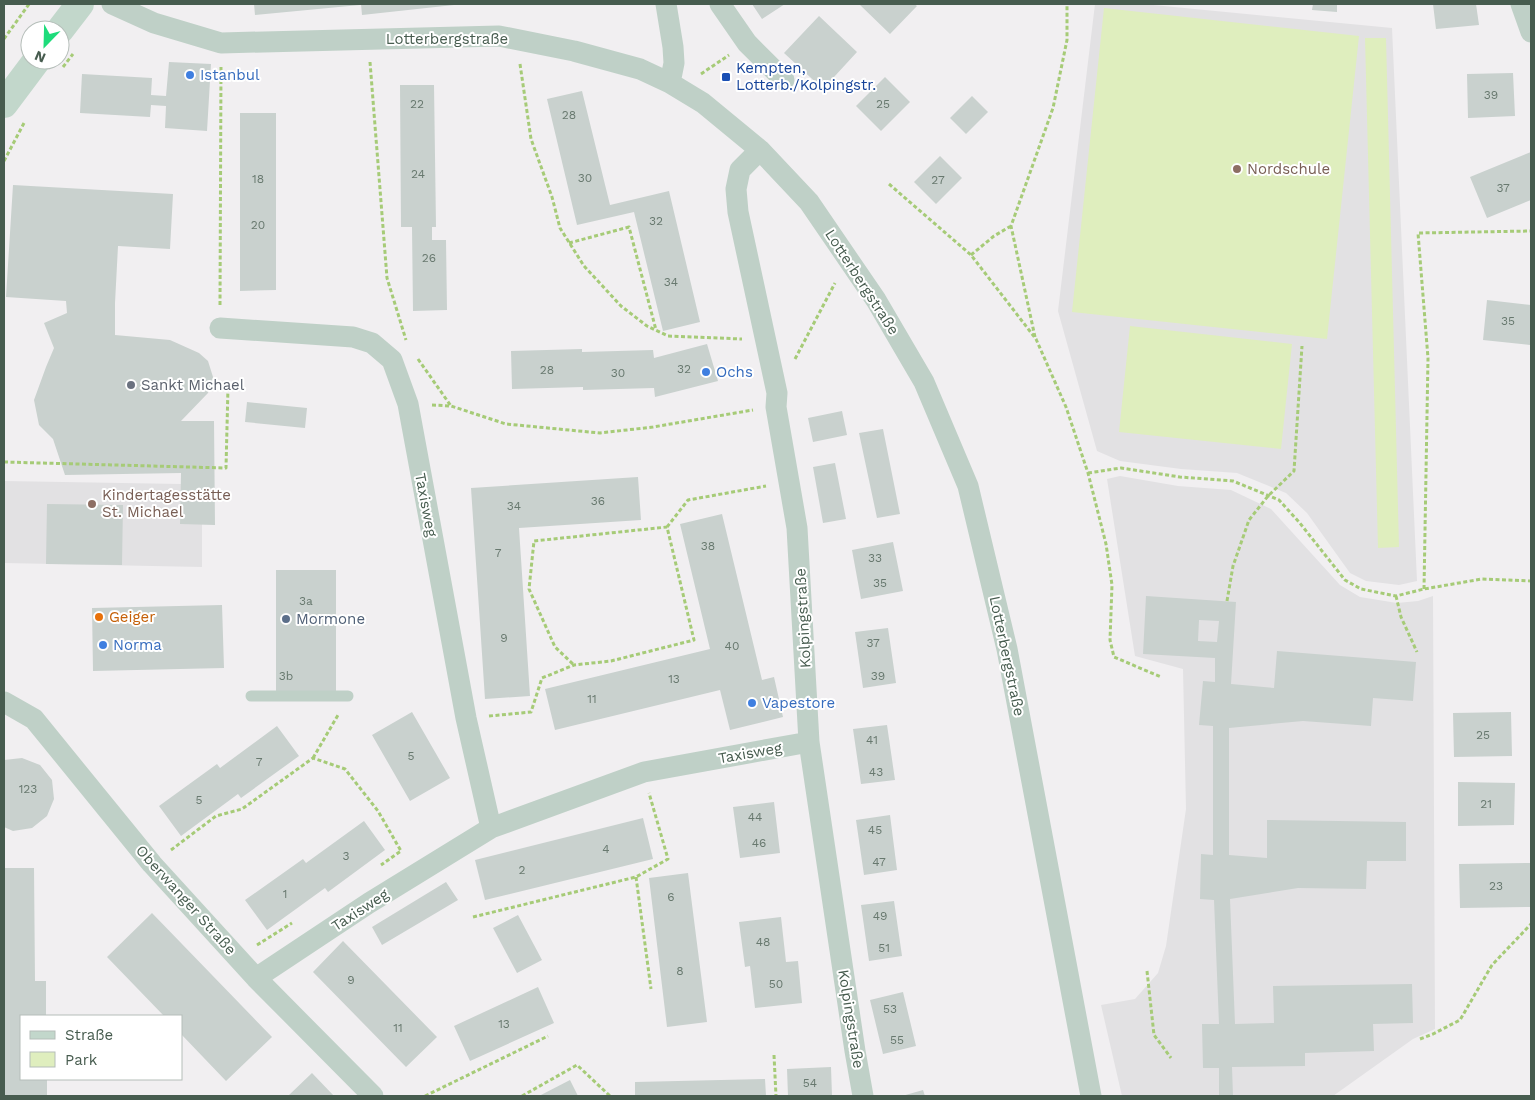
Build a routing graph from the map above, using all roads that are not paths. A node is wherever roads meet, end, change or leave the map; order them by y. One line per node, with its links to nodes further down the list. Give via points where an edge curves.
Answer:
1 (80, 4): 6 (main road)
2 (112, 4): 10 (street, Lotterbergstraße, via 154,23 221,44 499,36 640,69)
3 (666, 4): 10 (street)
4 (720, 4): 9 (street, via 747,43)
5 (1522, 4): 7 (street)
6 (68, 20)
7 (1531, 32)
8 (30, 70): 11 (main road)
9 (784, 80)
10 (675, 86): 12 (street, Lotterbergstraße, via 704,103)
11 (4, 104)
12 (760, 150): 17 (street, Kolpingstraße, via 740,170 736,189 798,528); 22 (street, Lotterbergstraße, via 809,202 876,300 924,382 968,486 1007,649)
13 (220, 328): 18 (street, Taxisweg, via 353,337 372,343 392,360 408,404 466,718)
14 (251, 696): 15 (lane)
15 (348, 696)
16 (4, 702): 19 (street, Oberwanger Straße, via 34,719 152,864)
17 (809, 742): 18 (street, Taxisweg, via 644,772); 21 (street, Kolpingstraße)
18 (491, 828): 19 (street, Taxisweg)
19 (256, 978): 20 (street, Oberwanger Straße)
20 (373, 1096)
21 (863, 1096)
22 (1091, 1096)

